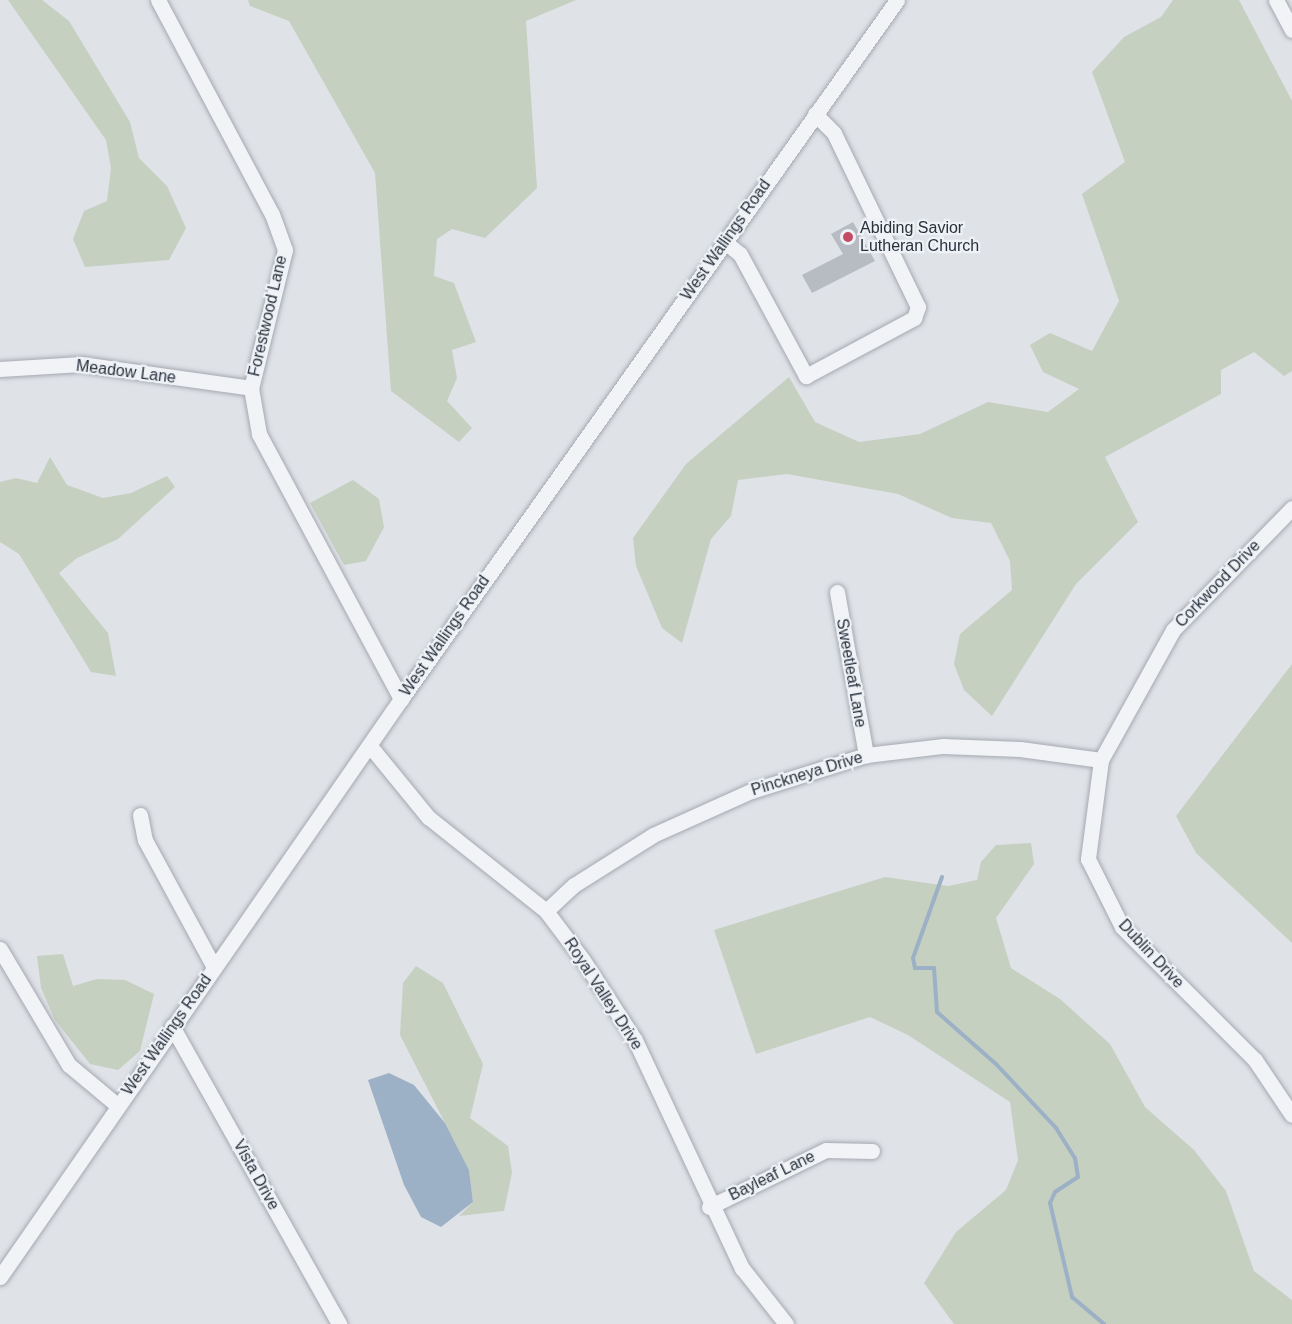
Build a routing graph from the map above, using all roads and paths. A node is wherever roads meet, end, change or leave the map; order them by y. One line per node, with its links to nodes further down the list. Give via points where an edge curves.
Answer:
1 (158, 0): 8 (street, Forestwood Lane, via 272,214 285,250)
2 (897, 0): 5 (street, West Wallings Road)
3 (1276, 0): 4 (street)
4 (1292, 30)
5 (816, 114): 6 (street, West Wallings Road); 6 (street, via 834,133 918,307 914,318 806,376 740,254)
6 (725, 242): 11 (street, West Wallings Road)
7 (0, 369): 8 (street, Meadow Lane, via 81,364)
8 (251, 387): 11 (street, Forestwood Lane, via 260,434)
9 (1292, 508): 14 (street, Corkwood Drive, via 1173,630)
10 (837, 592): 13 (street, Sweetleaf Lane)
11 (400, 699): 12 (street, West Wallings Road)
12 (370, 747): 16 (street, Royal Valley Drive, via 428,817); 18 (street, West Wallings Road)
13 (866, 755): 14 (street, Pinckneya Drive, via 943,746 1020,749); 16 (street, Pinckneya Drive, via 751,790 653,835 574,885)
14 (1101, 760): 21 (street, Dublin Drive, via 1088,859 1122,927 1255,1060)
15 (140, 815): 18 (street, via 145,840)
16 (546, 911): 23 (street, Royal Valley Drive, via 635,1040)
17 (0, 950): 20 (street, via 69,1065)
18 (214, 967): 19 (street, West Wallings Road)
19 (172, 1026): 20 (street, West Wallings Road); 25 (street, Vista Drive)
20 (118, 1106): 24 (street, West Wallings Road)
21 (1292, 1115)
22 (872, 1151): 23 (street, Bayleaf Lane, via 826,1150)
23 (709, 1207): 26 (street, Royal Valley Drive, via 742,1268)
24 (0, 1277)
25 (339, 1324)
26 (786, 1324)

